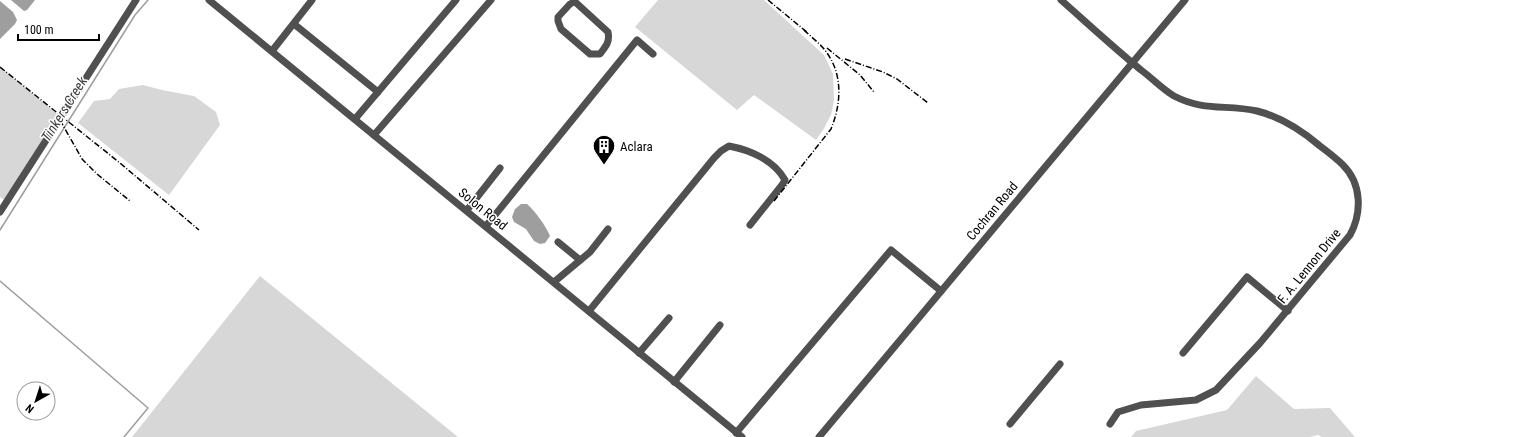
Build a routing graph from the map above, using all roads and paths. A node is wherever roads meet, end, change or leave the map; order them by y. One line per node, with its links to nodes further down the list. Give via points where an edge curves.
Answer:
1 (136, 0): 18 (street)
2 (209, 0): 10 (street, Solon Road)
3 (312, 0): 9 (street)
4 (456, 0): 13 (street)
5 (491, 0): 15 (street)
6 (1060, 0): 12 (street, F. A. Lennon Drive)
7 (1185, 0): 12 (street, Cochran Road)
8 (573, 1): 8 (street, via 608,32 608,43 600,54 590,54 558,25 558,18)
9 (294, 24): 10 (street); 13 (street)
10 (272, 51): 14 (street, Solon Road)
11 (653, 54): 20 (street, via 637,40)
12 (1132, 62): 25 (street, Cochran Road); 27 (street, F. A. Lennon Drive, via 1160,86 1189,103 1213,108 1257,111 1291,124 1344,165 1349,172 1359,201 1354,227 1342,246)
13 (378, 92): 14 (street)
14 (355, 119): 15 (street, Solon Road)
15 (374, 134): 17 (street, Solon Road)
16 (500, 168): 17 (street)
17 (466, 210): 20 (street, Solon Road)
18 (0, 212)
19 (750, 225): 26 (street, via 785,180 762,157 729,146 714,158)
20 (486, 226): 24 (street, Solon Road)
21 (608, 229): 23 (street, via 590,252)
22 (558, 242): 23 (street)
23 (580, 260): 24 (street)
24 (554, 282): 26 (street, Solon Road)
25 (941, 291): 36 (street, via 891,250); 37 (street, Cochran Road)
26 (589, 311): 30 (street, Solon Road)
27 (1288, 311): 31 (street, via 1247,277); 35 (street, F. A. Lennon Drive, via 1216,390 1196,400 1141,405 1118,412)
28 (669, 318): 30 (street)
29 (720, 325): 33 (street)
30 (639, 353): 33 (street, Solon Road)
31 (1183, 353)
32 (1060, 364): 34 (street)
33 (674, 382): 36 (street, Solon Road)
34 (1010, 424)
35 (1110, 424)
36 (739, 435)
37 (819, 437)

